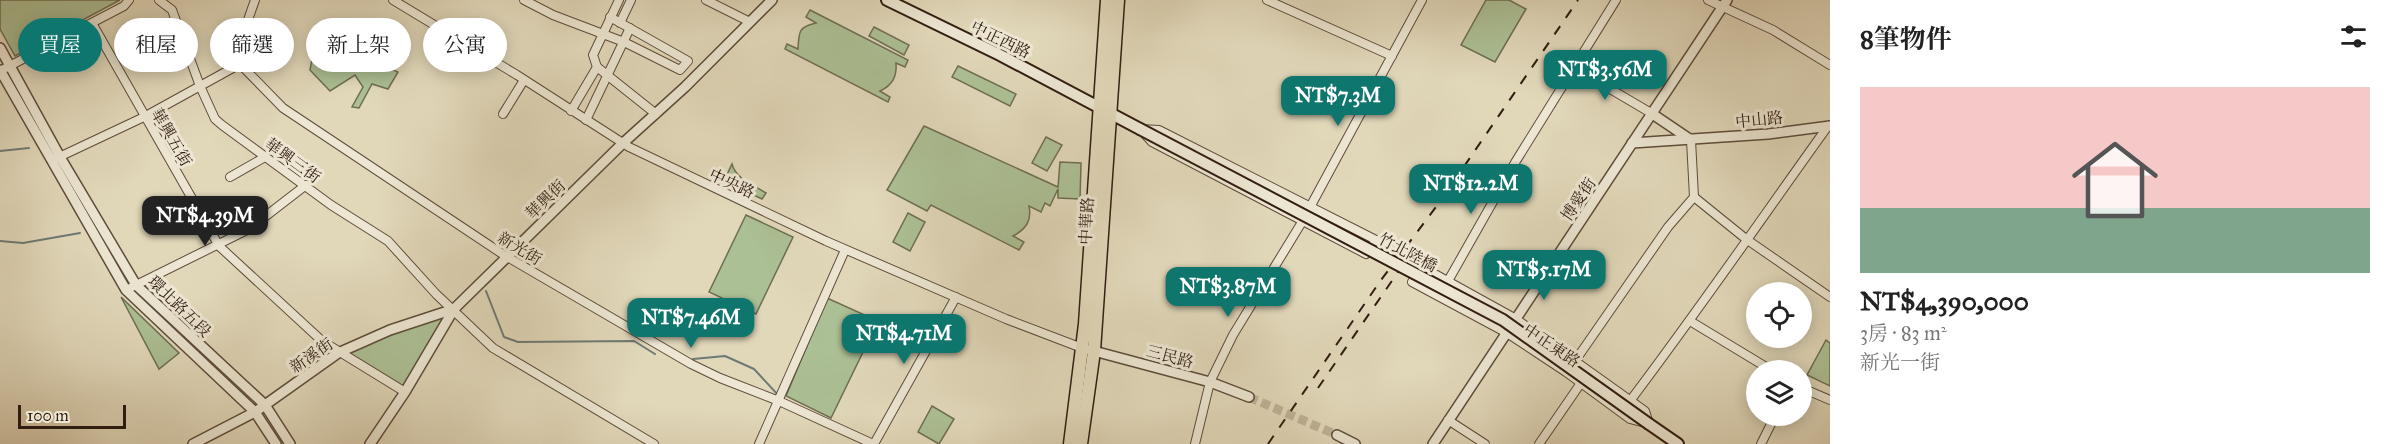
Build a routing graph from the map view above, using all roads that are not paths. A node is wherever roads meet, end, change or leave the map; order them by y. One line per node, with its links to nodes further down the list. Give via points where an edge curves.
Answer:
1 (129, 0): 19 (street)
2 (159, 0): 41 (street, 華興三街, via 172,10)
3 (393, 0): 40 (street, 中央路)
4 (524, 0): 24 (street)
5 (619, 0): 18 (street)
6 (631, 0): 22 (street)
7 (706, 0): 21 (street)
8 (772, 0): 21 (street, 華興街)
9 (887, 0): 42 (main road, 中正西路)
10 (1107, 0): 42 (main road, 中華路)
11 (1118, 0): 42 (main road, 中華路)
12 (1267, 0): 28 (street)
13 (1422, 0): 28 (street)
14 (1616, 0): 33 (street)
15 (1708, 0): 17 (street)
16 (254, 1): 20 (street)
17 (1725, 3): 32 (street); 44 (street, 博愛街)
18 (610, 17): 22 (street); 24 (street)
19 (101, 18)
20 (248, 18)
21 (750, 22): 39 (street, 華興街)
22 (620, 23): 23 (street)
23 (630, 28): 26 (street); 31 (street, via 688,61)
24 (603, 33): 26 (street); 34 (street, via 593,55)
25 (102, 41): 47 (street, 華興五街)
26 (624, 42): 31 (street, via 681,70); 38 (street)
27 (0, 48): 30 (street, 環北路五段)
28 (1392, 56): 59 (street)
29 (18, 61): 30 (street)
30 (10, 65): 35 (street); 55 (street, 環北路五段)
31 (684, 65): 39 (street)
32 (1830, 65)
33 (1573, 66): 44 (street); 65 (street)
34 (597, 67): 38 (street); 43 (street)
35 (0, 70): 55 (street, 環北路五段)
36 (225, 72): 41 (street)
37 (248, 72): 64 (street, 新光街, via 283,108)
38 (606, 75): 46 (street); 48 (street)
39 (696, 75): 46 (street, 華興街)
40 (524, 80): 43 (street, 中央路); 45 (street)
41 (200, 86): 47 (street); 54 (street, 華興三街, via 214,119)
42 (1105, 109): 50 (main road); 74 (main road, 中華路)
43 (572, 111): 48 (street, 中央路)
44 (1651, 113): 51 (street); 52 (street, 博愛街)
45 (503, 114)
46 (656, 114): 53 (street, 華興街)
47 (144, 117): 55 (street); 62 (street, 華興五街)
48 (586, 120): 53 (street, 中央路)
49 (1829, 126): 51 (street, 中山路); 61 (street)
50 (1140, 129): 59 (street, via 1159,130); 60 (street, via 1152,142); 91 (main road, 竹北陸橋, bridge, via 1503,320)
51 (1691, 140): 52 (street, 中山路); 58 (street)
52 (1632, 143): 71 (street, 博愛街)
53 (622, 144): 63 (street, 中央路); 64 (street, 華興街)
54 (266, 157): 56 (street); 57 (street, 華興三街)
55 (55, 159): 66 (street, 環北路五段); 67 (street, 環北路五段)
56 (230, 177)
57 (306, 185): 62 (street, via 249,229); 70 (street, 華興三街, via 388,241)
58 (1694, 197): 61 (street); 77 (street, via 1668,227)
59 (1309, 209): 60 (street); 60 (street, via 1376,240 1366,254)
60 (1302, 222): 80 (street)
61 (1746, 239): 69 (street); 72 (street)
62 (219, 246): 66 (street); 75 (street, 華興五街)
63 (845, 250): 68 (street, 中央路); 86 (street)
64 (507, 257): 70 (street, 華興街); 86 (street, 新光街, via 692,364)
65 (1448, 281): 71 (street, 中正東路); 73 (street, 中正東路, via 1422,267 1412,282)
66 (136, 285): 67 (street); 88 (street, 環北路五段)
67 (126, 290): 89 (street, 環北路五段)
68 (956, 297): 74 (street, 中央路); 100 (street, 新光街)
69 (1830, 297)
70 (454, 309): 75 (street, 新溪街); 82 (street, 華興街); 98 (street, 華興三街, via 493,348)
71 (1516, 320): 73 (street, 博愛街); 77 (street, 中正東路)
72 (1690, 321): 76 (street); 87 (street)
73 (1507, 333): 78 (street, 中正東路); 90 (street, 博愛街)
74 (1088, 350): 80 (street, 三民路); 101 (main road, 中華路); 102 (main road, 中華路)
75 (338, 353): 82 (street, 華興五街); 88 (street, 新溪街)
76 (1754, 360)
77 (1575, 361): 78 (street); 79 (street, 中正東路)
78 (1566, 372): 81 (street, 中正東路)
79 (1590, 372): 81 (street); 87 (street, 中正東路)
80 (1209, 382): 84 (street, 三民路); 103 (street)
81 (1581, 383): 91 (street, 中正東路, via 1630,419); 107 (street)
82 (405, 392): 97 (street, 華興街)
83 (1812, 392): 85 (street)
84 (1249, 397)
85 (1830, 400)
86 (779, 401): 99 (street); 100 (street, 新光街)
87 (1630, 401): 91 (street, 中正東路, via 1644,411)
88 (265, 405): 89 (street, 新溪街); 96 (street, 環北路五段)
89 (255, 412): 94 (street, 新溪街); 95 (street, 環北路五段)
90 (1448, 420): 105 (street, 博愛街); 106 (street)
91 (1649, 424): 108 (main road, 中正東路)
92 (1770, 426): 109 (street)
93 (1337, 435): 104 (street)
94 (193, 444)
95 (276, 444)
96 (290, 444)
97 (370, 444)
98 (654, 444)
99 (759, 444)
100 (873, 444)
101 (1070, 444)
102 (1082, 444)
103 (1194, 444)
104 (1355, 444)
105 (1433, 444)
106 (1485, 444)
107 (1539, 444)
108 (1678, 444)
109 (1761, 444)

